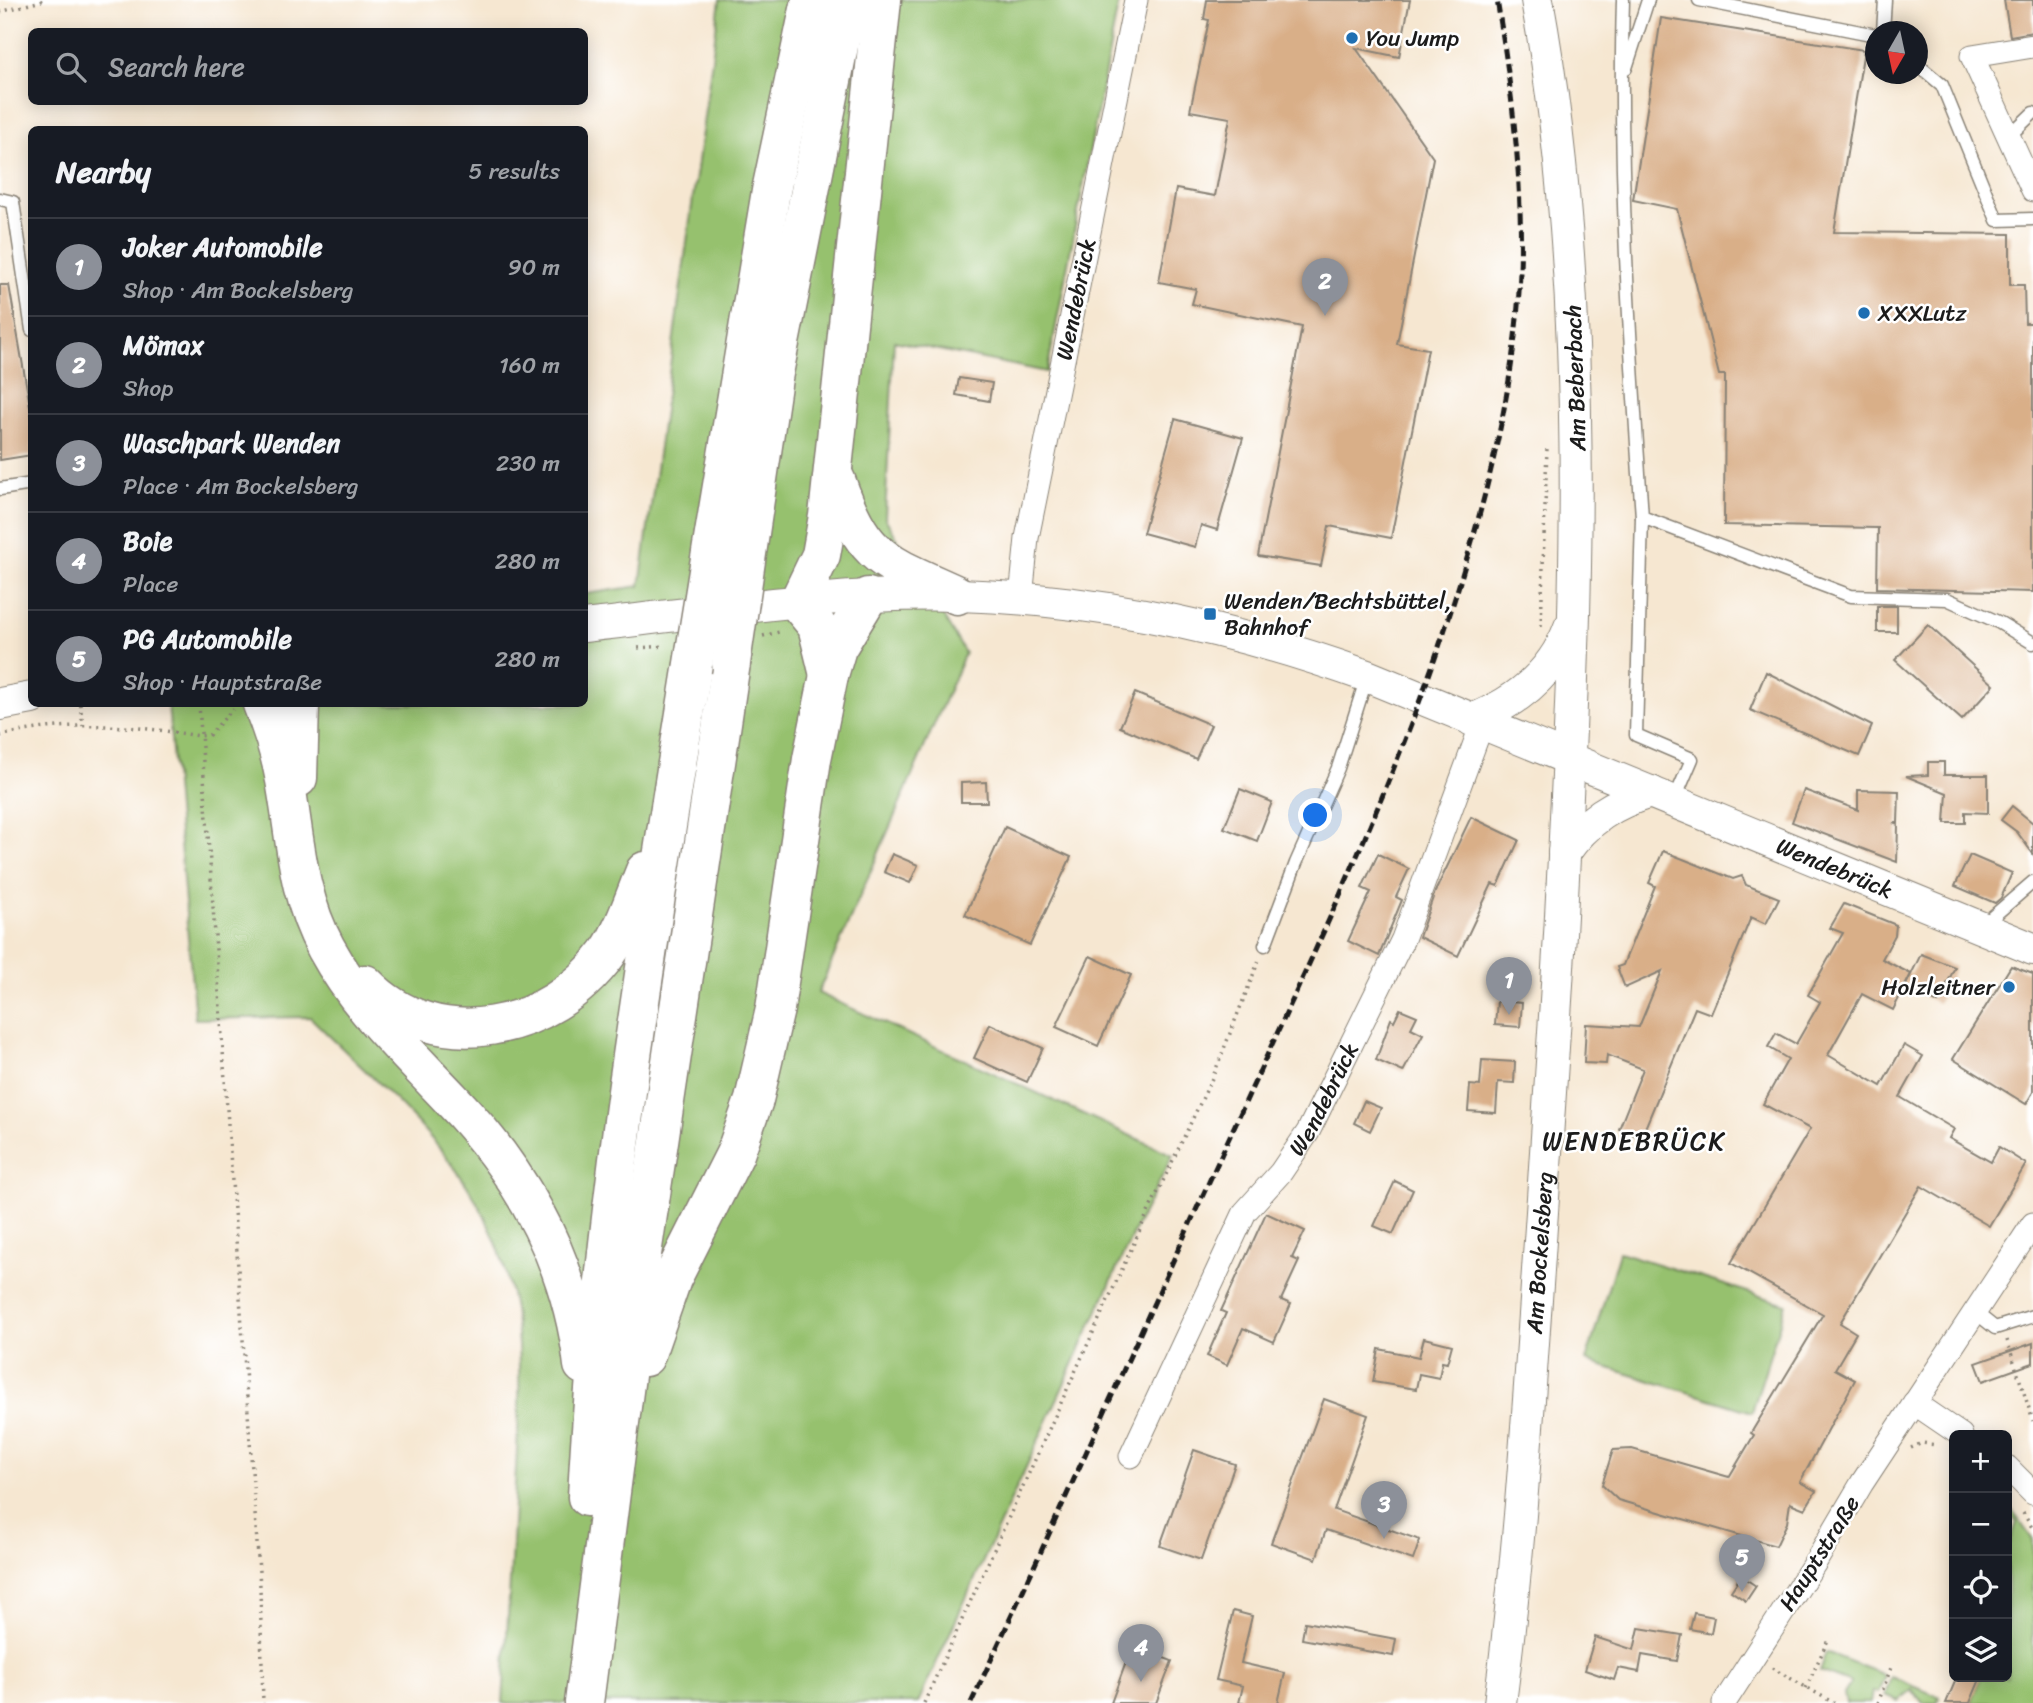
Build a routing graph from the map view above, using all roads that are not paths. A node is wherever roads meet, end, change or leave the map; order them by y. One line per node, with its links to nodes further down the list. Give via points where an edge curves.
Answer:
1 (811, 0): 25 (highway, via 771,191)
2 (848, 0): 25 (highway, via 774,378)
3 (882, 0): 21 (highway)
4 (1136, 0): 28 (street, Wendebrück, via 1027,538)
5 (1537, 0): 30 (main road, Am Beberbach, via 1557,128 1572,282 1577,442)
6 (1623, 0): 14 (lane)
7 (1648, 0): 14 (lane)
8 (1699, 0): 11 (lane)
9 (1885, 0): 10 (lane)
10 (1884, 21)
11 (1865, 33)
12 (2033, 46): 16 (street, via 1972,56)
13 (1928, 74): 19 (lane, via 1942,85 1997,220)
14 (1620, 85): 24 (lane, via 1628,318)
15 (2033, 113): 16 (lane)
16 (2009, 136): 17 (street)
17 (2033, 190)
18 (0, 199): 20 (lane, via 13,202)
19 (2033, 219)
20 (28, 303)
21 (834, 473): 26 (highway, via 853,525 877,555); 29 (highway)
22 (28, 485): 23 (lane)
23 (0, 489)
24 (1642, 517): 32 (lane, via 1852,596 1947,599); 41 (lane, via 1636,735 1692,759)
25 (732, 534): 42 (highway, bridge, via 679,658); 53 (highway, bridge, via 731,663 639,1274)
26 (957, 595): 27 (main road, Wendebrück); 28 (main road, Wendebrück)
27 (868, 597): 29 (main road, Wendebrück); 33 (highway, via 837,648)
28 (1021, 598): 34 (main road, Wendebrück, via 1207,627)
29 (807, 614): 31 (main road, Wendebrück); 33 (highway)
30 (1574, 616): 39 (main road, via 1556,657 1536,680); 40 (main road, Am Beberbach)
31 (588, 626)
32 (2033, 643)
33 (829, 675): 53 (highway, via 775,1009 754,1100 735,1153 671,1279)
34 (1367, 677): 39 (main road, Wendebrück); 46 (lane, via 1338,768)
35 (28, 699): 36 (main road)
36 (0, 704)
37 (250, 707): 53 (highway, via 276,741 303,894 325,946 364,1007 499,1152 554,1247)
38 (300, 707): 42 (highway, via 298,779 303,838 315,894 335,941 352,970 374,993 399,1011 445,1026 502,1027 546,1009 577,988 608,953)
39 (1477, 722): 40 (main road, Wendebrück); 54 (street, Wendebrück, via 1403,939 1308,1132 1281,1172 1245,1212)
40 (1569, 759): 41 (main road, Wendebrück); 43 (main road, Am Bockelsberg)
41 (1663, 797): 43 (main road, via 1623,800 1601,813); 45 (main road, Wendebrück)
42 (669, 814): 53 (highway, via 634,1036 604,1275)
43 (1564, 853): 59 (main road, Am Bockelsberg, via 1528,1439)
44 (2033, 882): 45 (lane)
45 (1980, 928): 47 (main road, Wendebrück)
46 (1265, 945)
47 (2033, 949)
48 (2033, 1224): 49 (street, Hauptstraße)
49 (1975, 1312): 50 (lane, via 1996,1328); 51 (street, Hauptstraße)
50 (2033, 1316)
51 (1914, 1403): 52 (street); 60 (street, Hauptstraße)
52 (1954, 1430)
53 (604, 1436): 57 (highway); 58 (highway)
54 (1131, 1457)
55 (2012, 1472): 56 (street)
56 (2033, 1493)
57 (576, 1703)
58 (584, 1703)
59 (1500, 1703)
60 (1724, 1703)

